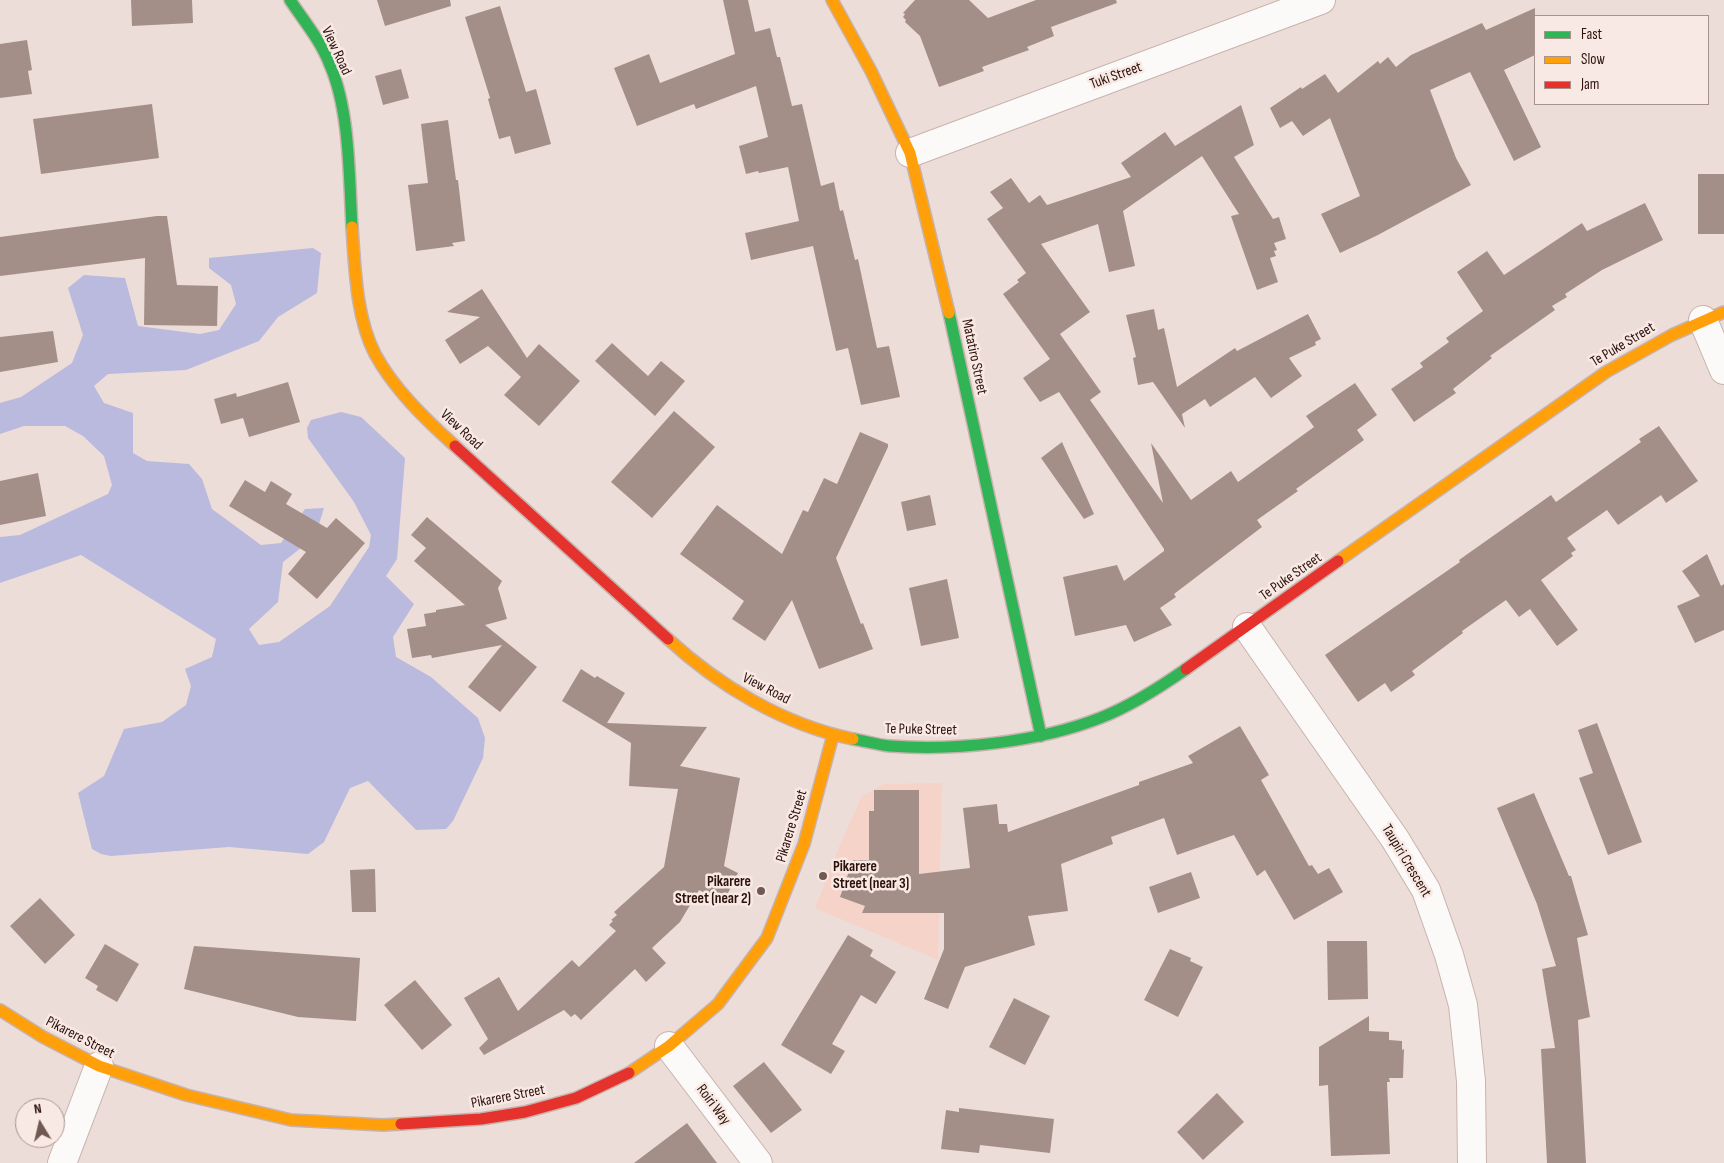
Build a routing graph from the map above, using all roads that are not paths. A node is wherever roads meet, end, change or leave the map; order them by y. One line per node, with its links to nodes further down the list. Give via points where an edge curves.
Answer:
1 (290, 0): 8 (street, View Road, via 319,44 333,74 345,128 360,298 374,351 389,376 409,402 442,434 683,653 725,684 777,713)
2 (832, 0): 4 (street, Matatiro Street)
3 (1321, 0): 4 (street, Tuki Street)
4 (910, 153): 9 (street, Matatiro Street, via 942,280)
5 (1714, 316): 6 (street); 7 (street, Te Puke Street, via 1672,333 1590,383)
6 (1724, 370)
7 (1247, 627): 9 (street, Te Puke Street, via 1138,700 1100,718); 15 (street, Taupiri Crescent, via 1395,839 1426,890 1450,955 1463,1006 1471,1081)
8 (833, 735): 9 (street, Te Puke Street, via 888,746 935,748); 11 (street, Pikarere Street, via 804,844 767,938 718,1004)
9 (1041, 736)
10 (0, 1010): 12 (street, Pikarere Street)
11 (669, 1046): 12 (street, Pikarere Street, via 633,1070 584,1094 525,1112 481,1119 383,1125 291,1120 186,1095); 14 (street, Roiri Way)
12 (99, 1066): 13 (street)
13 (62, 1163)
14 (758, 1163)
15 (1472, 1163)

